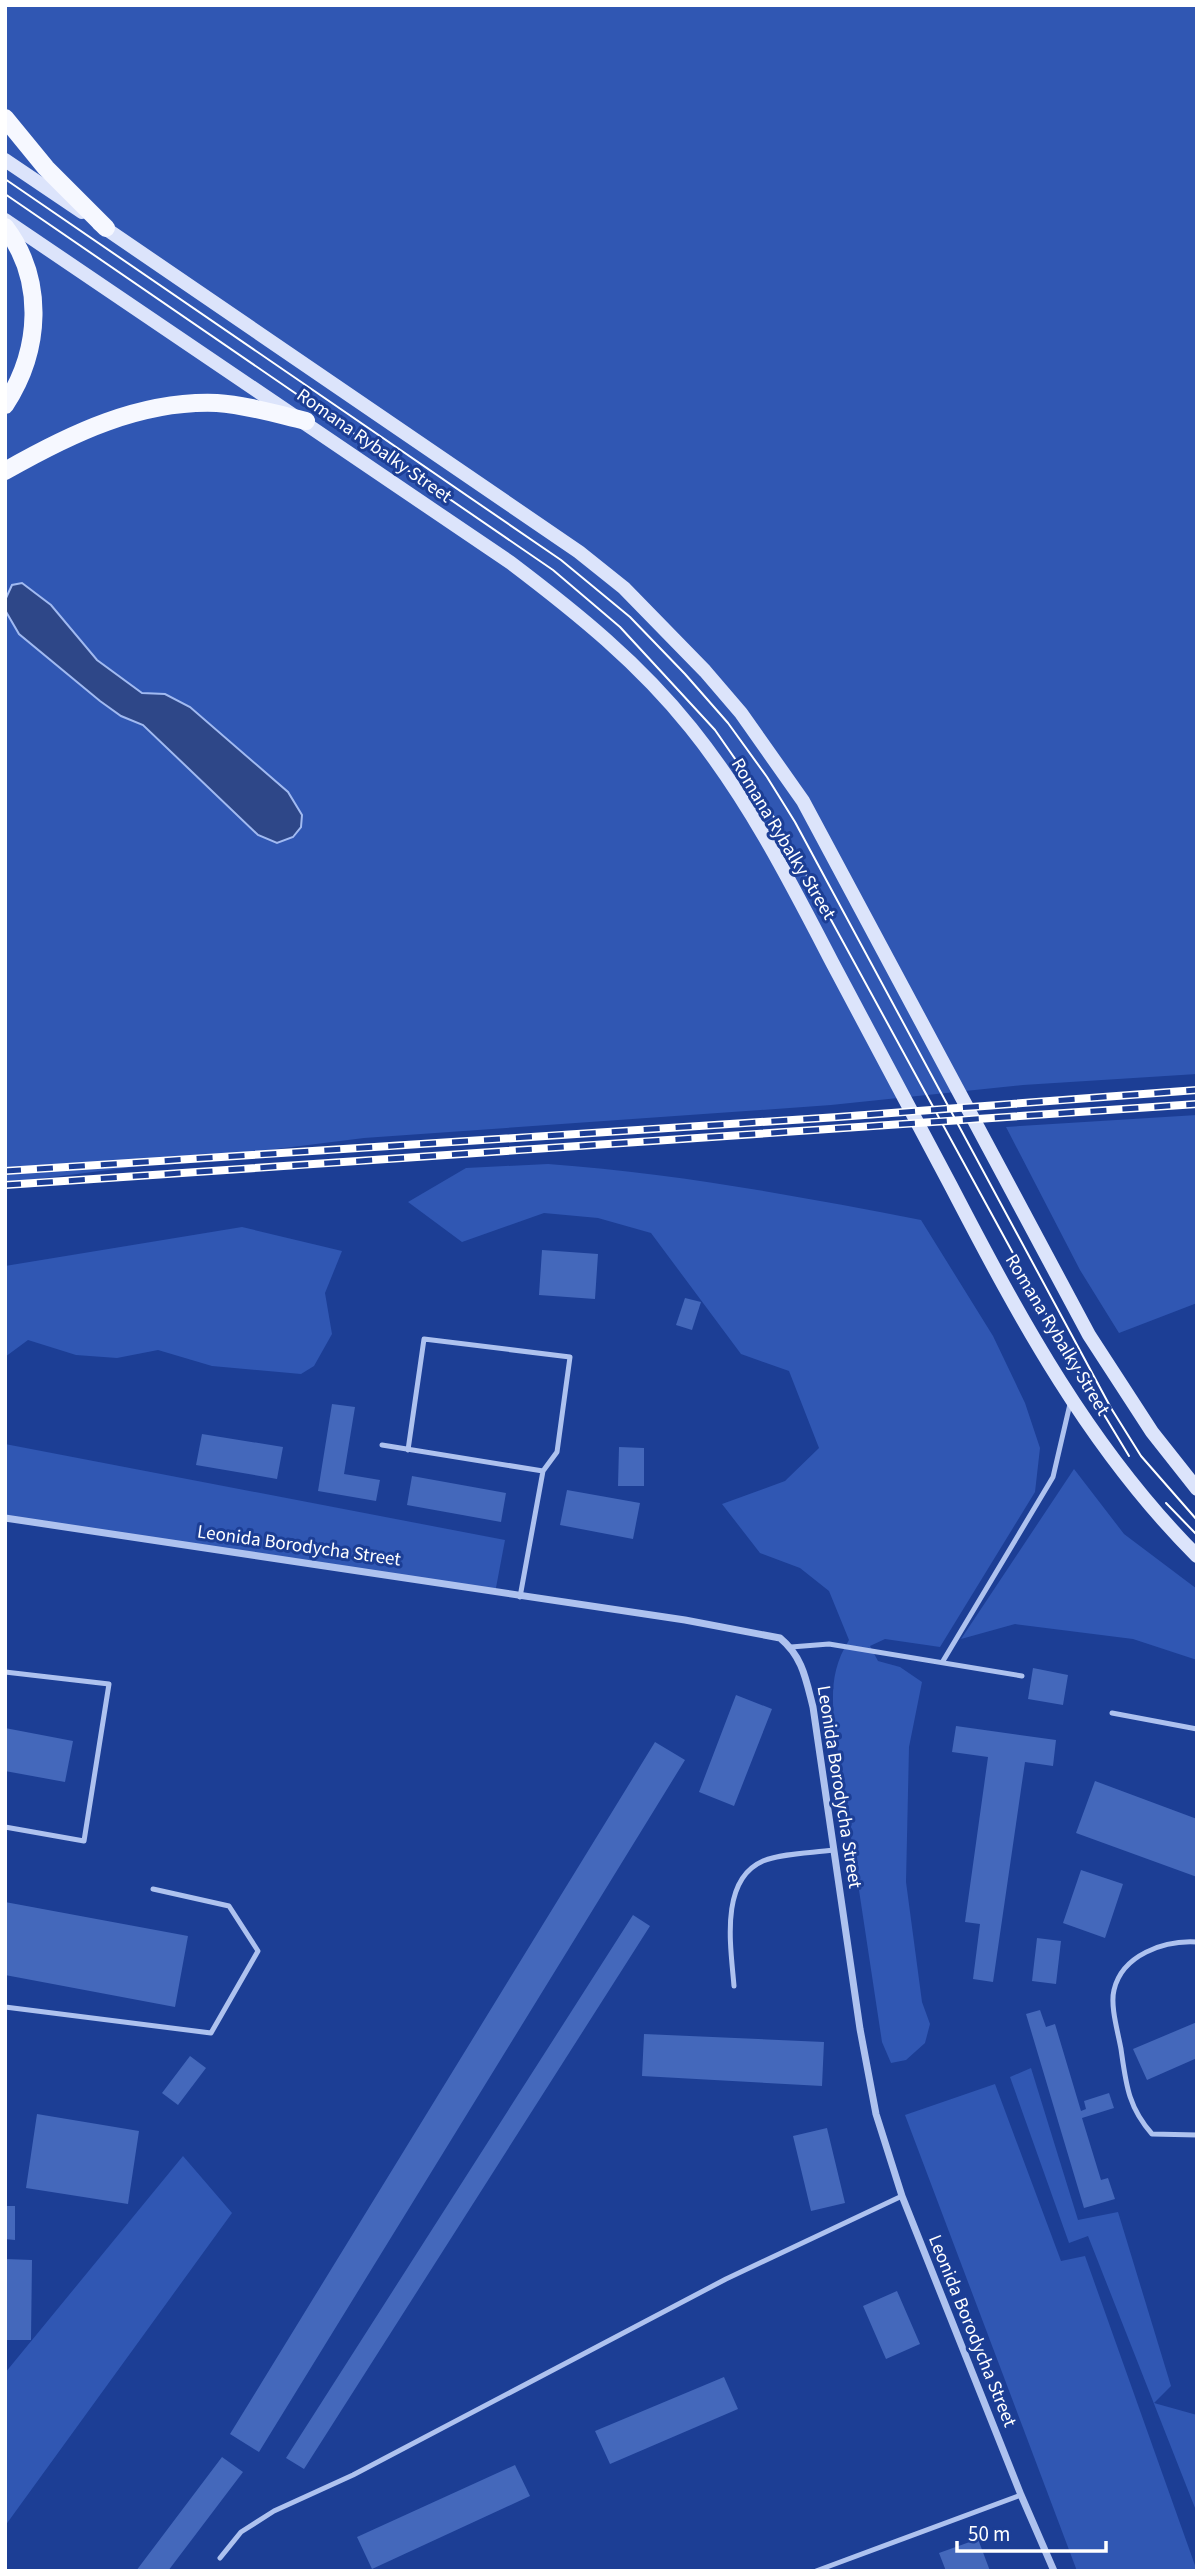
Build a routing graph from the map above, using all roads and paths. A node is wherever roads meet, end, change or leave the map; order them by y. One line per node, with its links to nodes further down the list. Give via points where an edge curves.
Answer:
1 (5, 118): 5 (main road, via 46,168)
2 (5, 160): 5 (main road, Romana Rybalky Street)
3 (5, 220): 7 (main road, Romana Rybalky Street)
4 (5, 227): 6 (main road, via 21,247 32,282 33,335 21,380)
5 (106, 228): 13 (main road, Romana Rybalky Street, via 579,552 624,588 705,671 803,801 1089,1335 1152,1432)
6 (5, 405)
7 (306, 421): 8 (main road, via 216,403 168,407 101,422); 9 (main road, Romana Rybalky Street, via 511,563 584,620 622,652 692,730 785,872 1001,1283)
8 (5, 471)
9 (1071, 1401): 15 (main road, Romana Rybalky Street, via 1121,1472); 18 (lane, via 1049,1485)
10 (382, 1445): 11 (lane)
11 (408, 1450): 12 (lane); 12 (lane, via 424,1339 570,1357 557,1452)
12 (543, 1471): 16 (lane)
13 (1197, 1489)
14 (5, 1518): 16 (street, Leonida Borodycha Street)
15 (1197, 1556)
16 (520, 1597): 17 (street, Leonida Borodycha Street, via 759,1633)
17 (791, 1647): 18 (lane, via 829,1643); 24 (street, Leonida Borodycha Street, via 802,1662 813,1707)
18 (943, 1661): 20 (lane)
19 (5, 1672): 23 (lane, via 109,1684 83,1841)
20 (1022, 1676)
21 (1112, 1713): 22 (lane)
22 (1197, 1729)
23 (5, 1827)
24 (833, 1850): 27 (lane, via 766,1860 753,1867 739,1885 733,1906); 30 (street, Leonida Borodycha Street, via 876,2114)
25 (153, 1889): 28 (lane, via 229,1906 258,1951 211,2033)
26 (1197, 1942): 29 (lane, via 1164,1946 1133,1958 1113,1991 1125,2081 1135,2115 1152,2134)
27 (734, 1986)
28 (5, 2007)
29 (1197, 2135)
30 (902, 2196): 31 (street, Leonida Borodycha Street); 32 (lane, via 726,2279 353,2475 274,2511 241,2532)
31 (1021, 2495): 33 (lane); 34 (street, Leonida Borodycha Street)
32 (220, 2558)
33 (816, 2571)
34 (1054, 2571)

